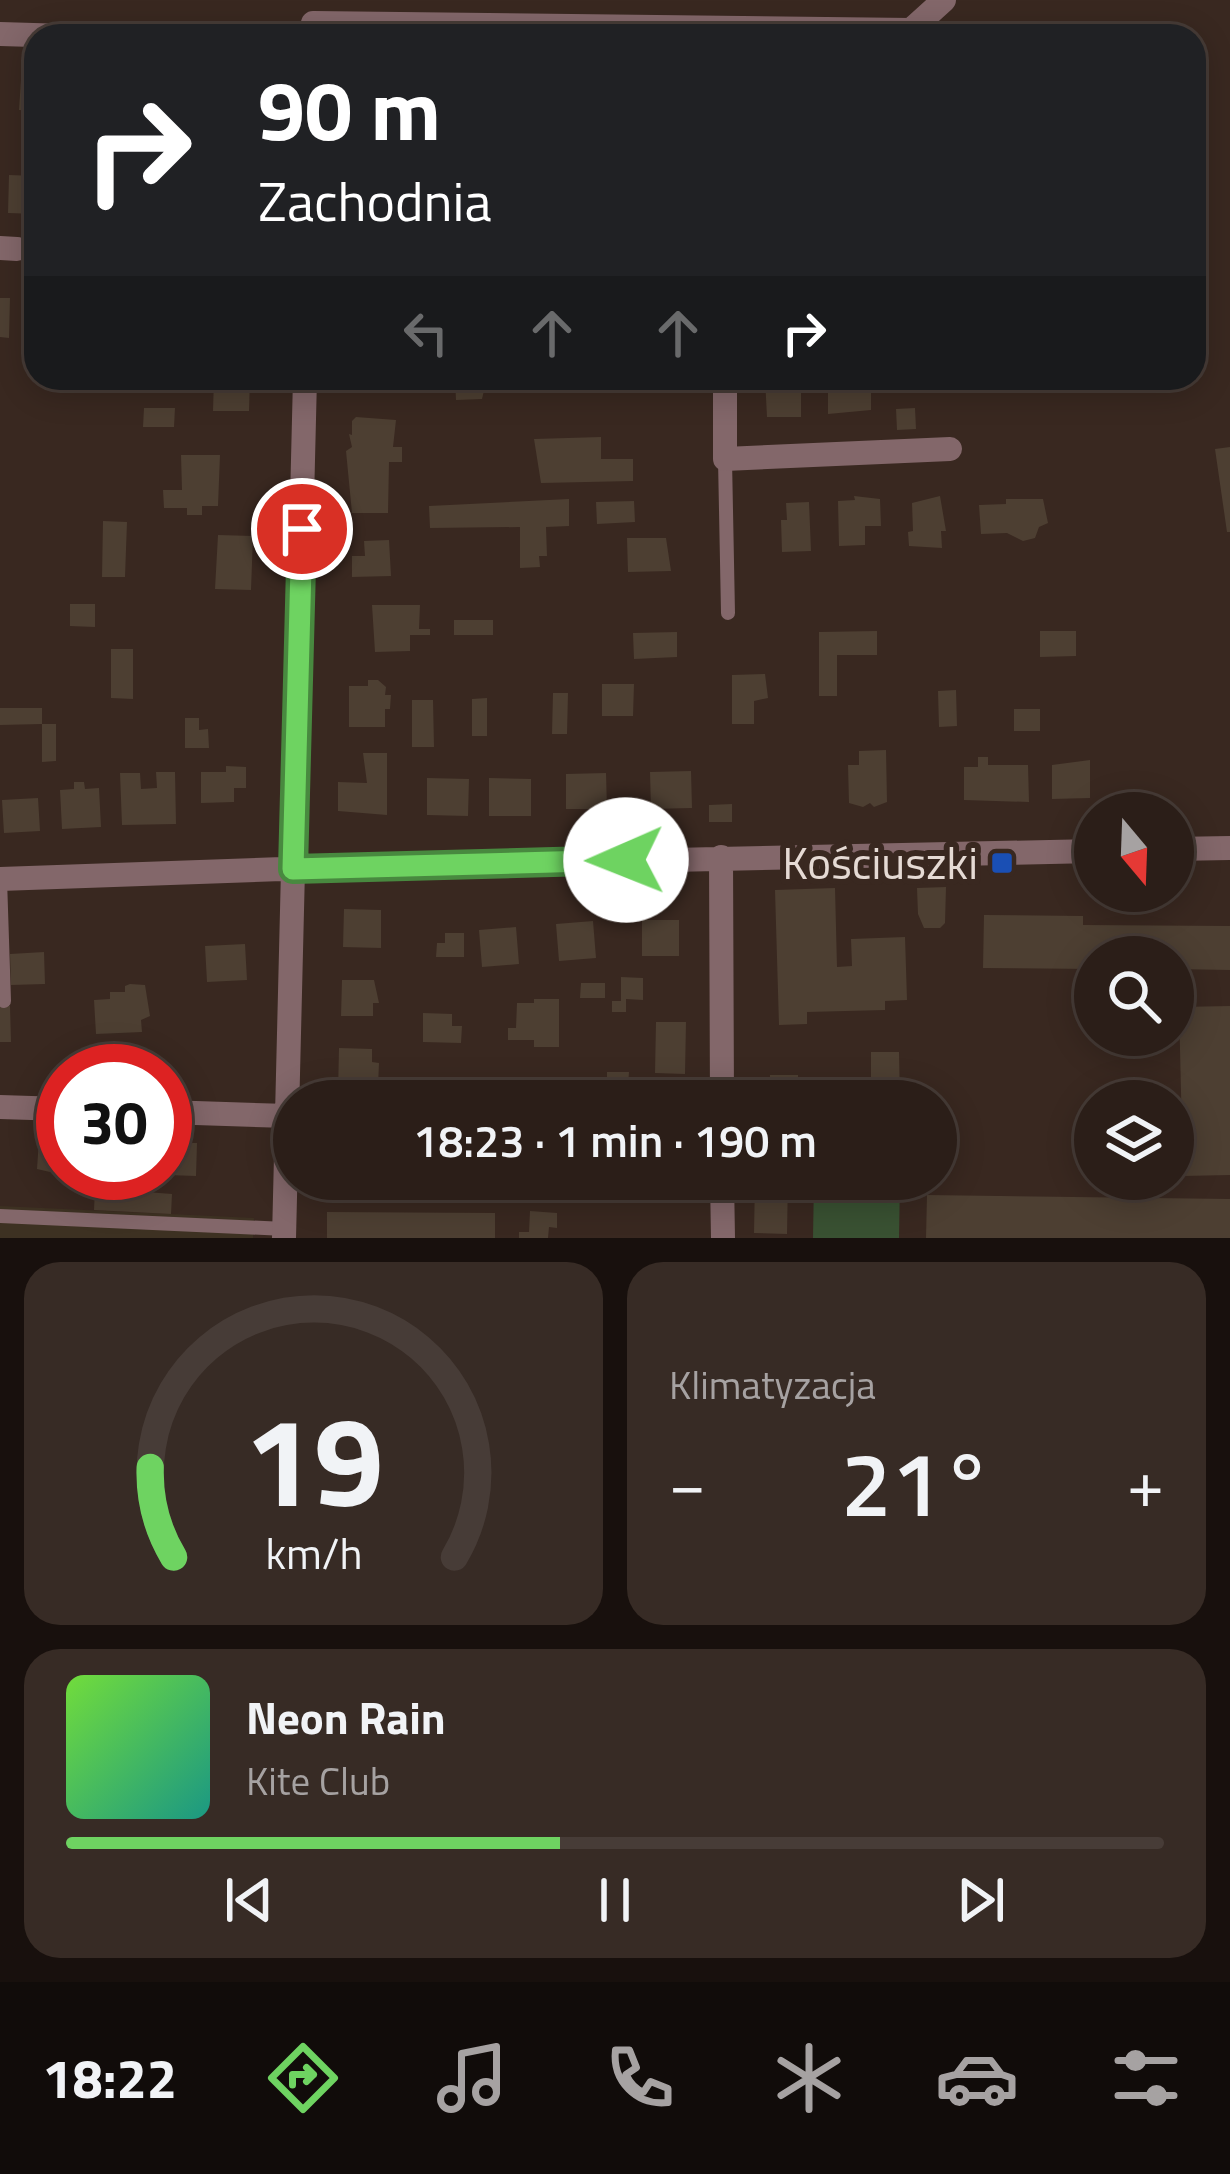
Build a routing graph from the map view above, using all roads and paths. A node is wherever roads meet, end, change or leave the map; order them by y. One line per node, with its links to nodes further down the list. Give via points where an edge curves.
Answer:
1 (944, 0): 4 (street)
2 (313, 20): 3 (street)
3 (462, 24)
4 (918, 24)
5 (305, 390): 14 (street)
6 (725, 390): 8 (street)
7 (950, 449): 8 (street)
8 (725, 459): 9 (lane)
9 (728, 614)
10 (1230, 848): 11 (street)
11 (1194, 849)
12 (1074, 851): 13 (street)
13 (721, 857): 14 (street); 18 (street)
14 (293, 869): 15 (street); 17 (street)
15 (0, 879): 16 (lane)
16 (4, 1001)
17 (291, 1080)
18 (722, 1080)
19 (0, 1107): 20 (street)
20 (36, 1108)
21 (192, 1113): 22 (street)
22 (273, 1115)
23 (287, 1200): 27 (street)
24 (722, 1200): 28 (street)
25 (0, 1216): 26 (lane)
26 (141, 1230): 27 (lane)
27 (285, 1234)
28 (723, 1238)

